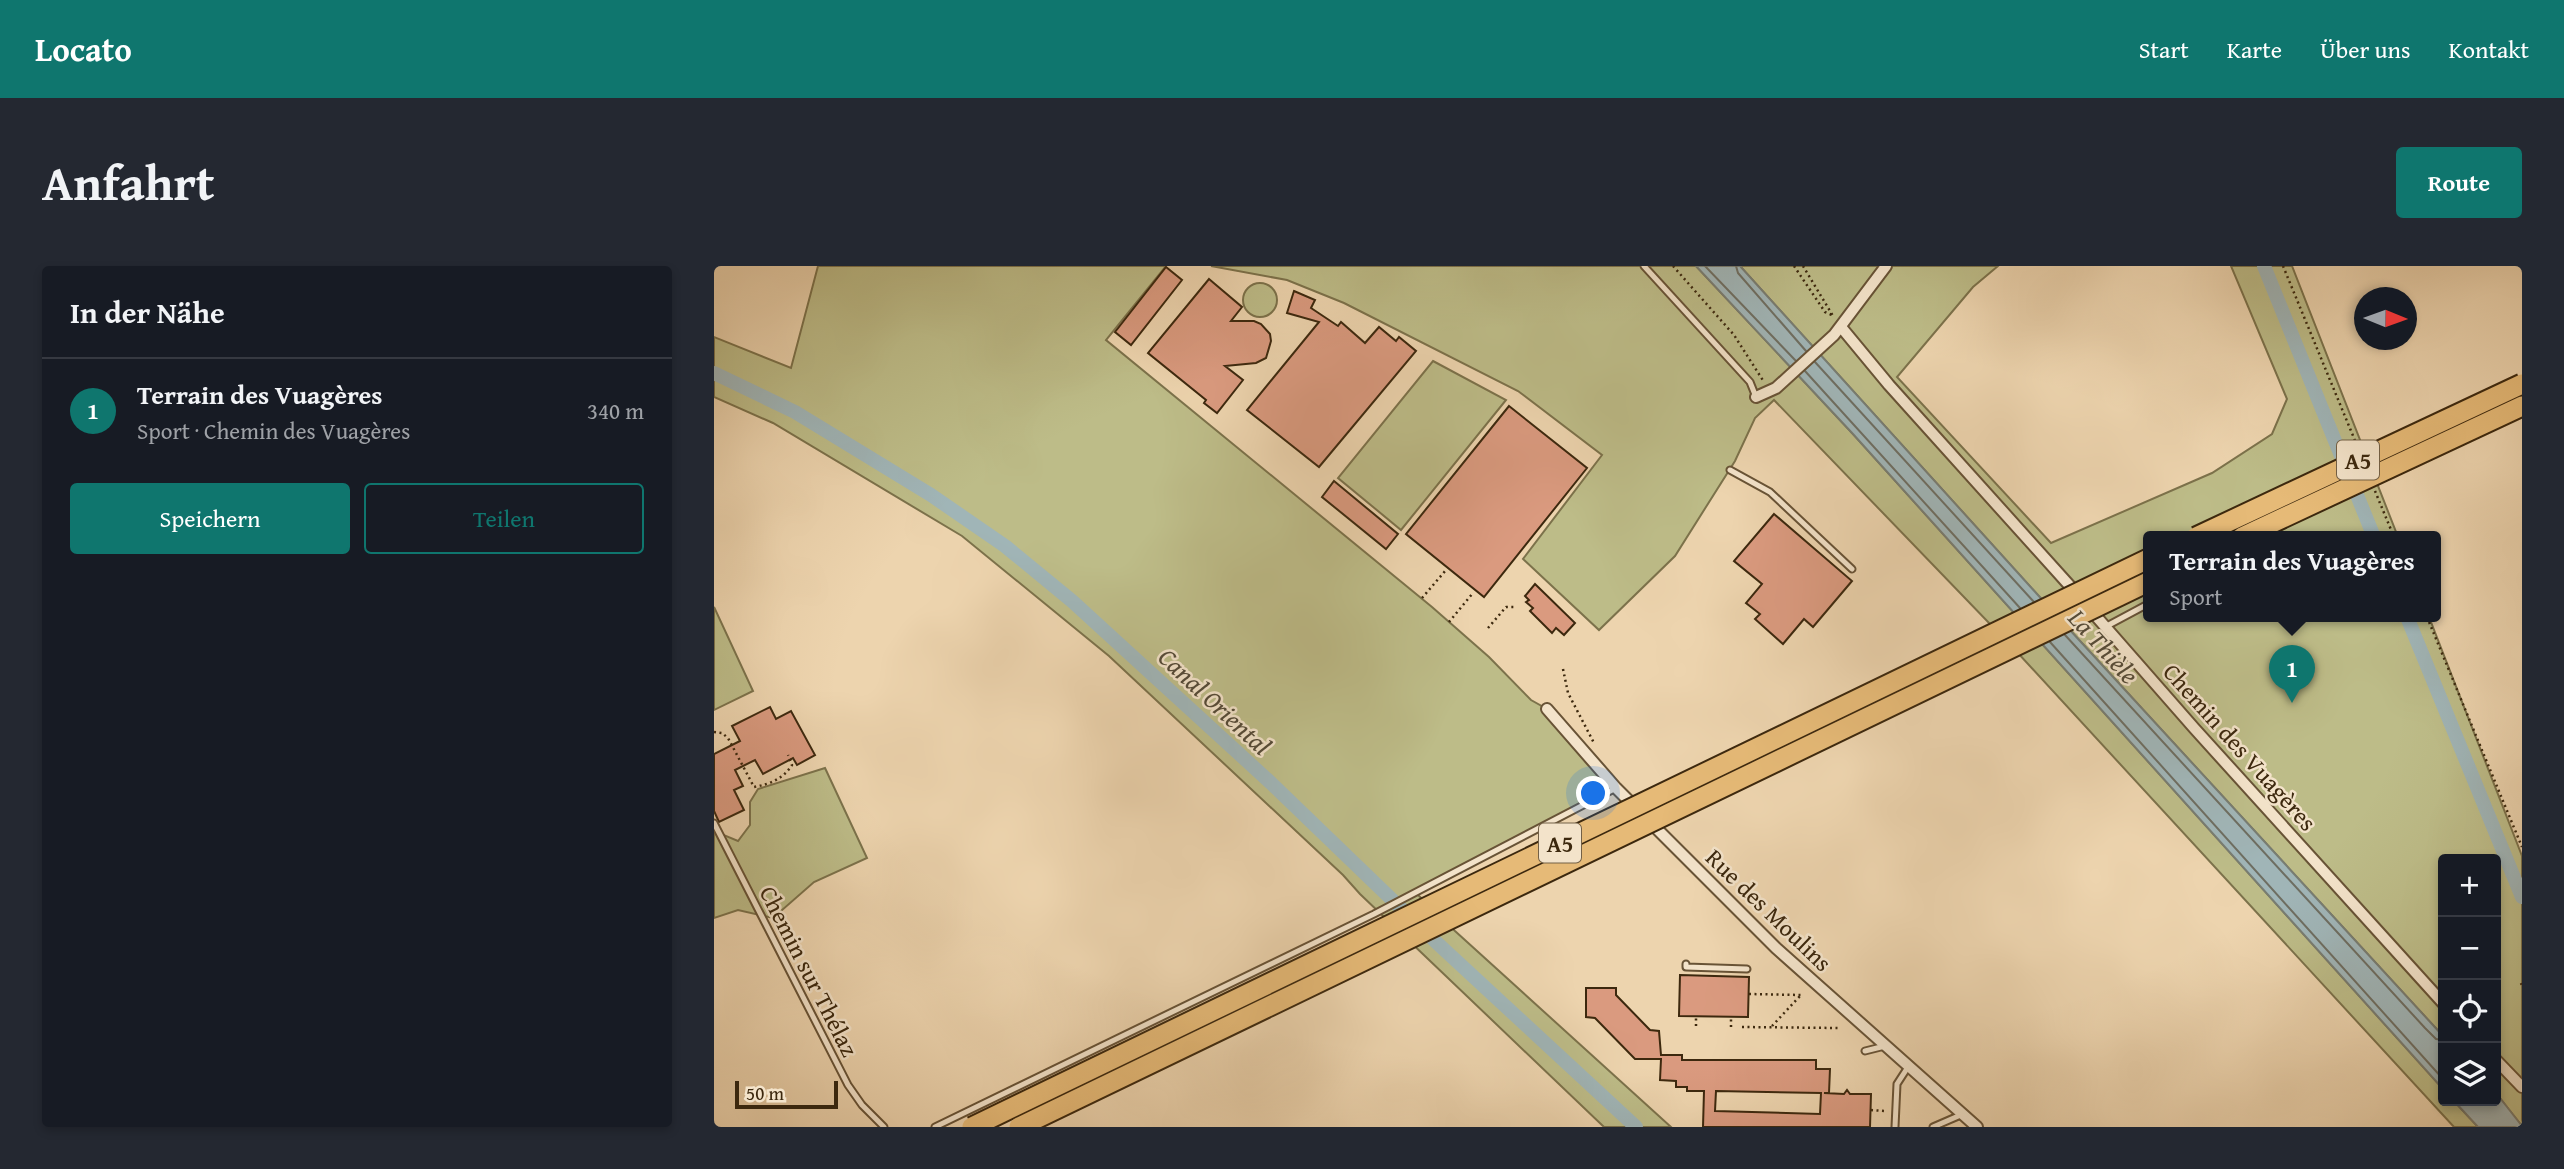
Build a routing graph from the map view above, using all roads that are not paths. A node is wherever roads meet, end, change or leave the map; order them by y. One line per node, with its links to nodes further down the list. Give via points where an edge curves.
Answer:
1 (1644, 266): 5 (lane, via 1750,383)
2 (1886, 266): 3 (street)
3 (1838, 331): 5 (street, via 1773,389); 14 (street, Chemin des Vuagères)
4 (2522, 384): 8 (highway, A5, bridge)
5 (1756, 397)
6 (2522, 406): 9 (highway, A5, bridge)
7 (1730, 470): 11 (lane, via 1770,492)
8 (2209, 531)
9 (2255, 531)
10 (2143, 561): 29 (highway, A5, bridge)
11 (1853, 569)
12 (2143, 584): 30 (highway, A5, bridge)
13 (2143, 607): 14 (lane)
14 (2105, 628): 20 (street, Chemin des Vuagères)
15 (1547, 709): 16 (street, Rue des Moulins)
16 (1616, 788): 21 (street, Rue des Moulins, via 1776,948); 28 (lane, via 1374,914)
17 (714, 823): 27 (lane, Chemin sur Thélaz, via 848,1085)
18 (1686, 964): 19 (lane)
19 (1747, 969)
20 (2438, 997)
21 (1885, 1046): 22 (lane); 24 (street, Rue des Moulins)
22 (1865, 1051)
23 (2501, 1065): 25 (street)
24 (1908, 1067): 26 (street, Rue des Moulins); 31 (lane, via 1897,1084)
25 (2522, 1087)
26 (1963, 1114): 32 (lane); 33 (street, Rue des Moulins)
27 (884, 1127)
28 (935, 1127)
29 (972, 1127)
30 (1019, 1127)
31 (1895, 1127)
32 (1933, 1127)
33 (1977, 1127)

